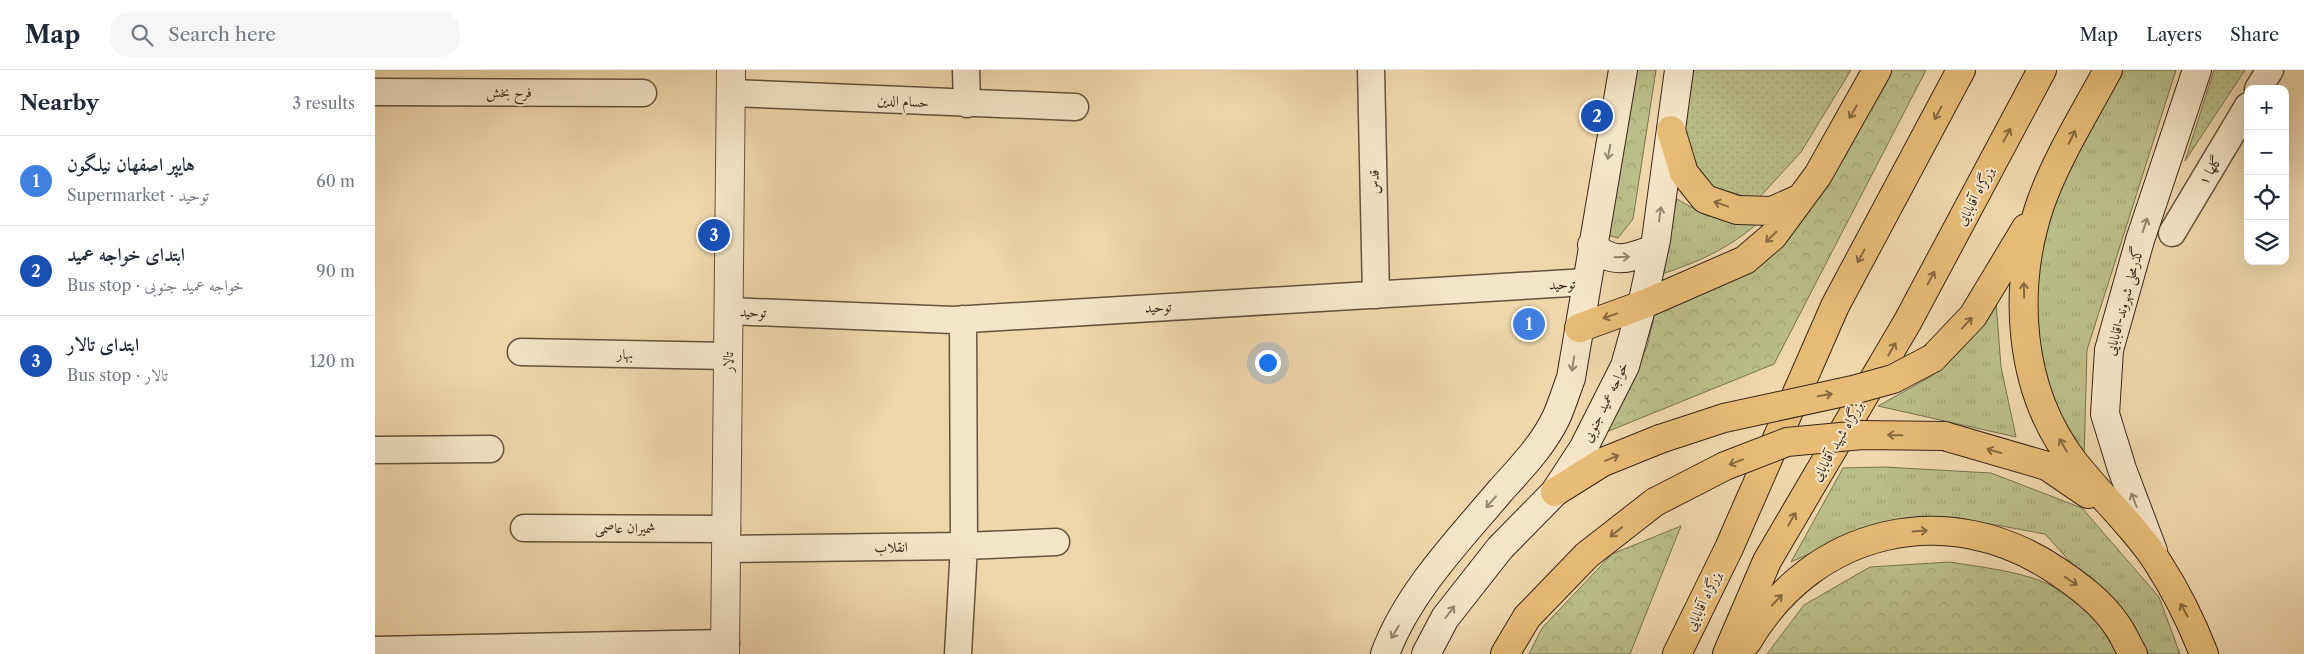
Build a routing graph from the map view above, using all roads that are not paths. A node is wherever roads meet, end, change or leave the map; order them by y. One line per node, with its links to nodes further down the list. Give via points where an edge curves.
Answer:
1 (966, 70): 15 (street)
2 (1371, 70): 25 (street, قدس)
3 (1623, 70): 22 (main road, one-way to 22)
4 (1679, 70): 18 (main road, خواجه عمید جنوبی)
5 (1877, 70): 19 (highway, one-way to 19, via 1818,175)
6 (1961, 70): 48 (highway, بزرگراه آقابابایی, one-way to 48, via 1835,306 1729,548)
7 (2042, 70): 29 (highway, بزرگراه آقابابایی, one-way to 7)
8 (2108, 70): 20 (highway, one-way to 8, via 2073,134)
9 (2197, 70): 41 (main road, گذرمحلی شهروند-اقابابایی, one-way to 9, via 2105,414 2109,350 2140,240)
10 (2269, 70): 12 (street)
11 (731, 82): 15 (street, حسام الدین); 27 (main road, تالار)
12 (2260, 85)
13 (375, 92): 14 (street, فرح بخش)
14 (643, 92)
15 (967, 104): 16 (street, حسام الدین)
16 (1075, 107)
17 (2244, 113): 21 (street, گلها ۱)
18 (1671, 130): 19 (highway, one-way to 18, via 1772,211 1737,210 1705,199 1684,173); 23 (main road, خواجه عمید جنوبی, one-way to 18)
19 (1801, 198): 26 (highway, one-way to 26, via 1773,236 1745,260)
20 (2041, 204): 35 (highway, one-way to 20, bridge, via 1603,462 1660,439 1724,418 1893,379 1933,358 1973,316); 36 (highway, one-way to 20, via 2072,460 2053,428 2034,384 2025,337 2023,283 2028,249)
21 (2172, 233)
22 (1592, 245): 23 (main road, one-way to 23, via 1603,256 1617,258 1632,257); 24 (main road)
23 (1654, 249): 26 (main road, خواجه عمید جنوبی)
24 (1587, 282): 25 (street, توحید); 30 (main road)
25 (1376, 295): 28 (street, توحید)
26 (1642, 304): 30 (highway, one-way to 30); 35 (main road, خواجه عمید جنوبی, via 1625,366 1583,449)
27 (729, 311): 28 (street, توحید); 32 (main road, تالار)
28 (963, 318): 40 (street)
29 (1908, 322): 49 (highway, بزرگراه شهید آقابابایی, one-way to 29, via 1767,561)
30 (1579, 328): 45 (main road, one-way to 45, via 1571,378 1556,419 1530,457 1422,588)
31 (521, 352): 32 (street, بهار)
32 (728, 356): 38 (main road, تالار)
33 (491, 449): 34 (street)
34 (375, 450)
35 (1555, 492): 46 (main road, خواجه عمید جنوبی, one-way to 35, via 1445,618 1494,556)
36 (2115, 511): 41 (highway); 47 (highway, one-way to 47, bridge, via 2047,466 1944,436 1862,435 1787,442 1725,466 1655,502 1587,555 1527,617)
37 (524, 528): 38 (street, شمیران عاصمی)
38 (726, 539): 40 (street, انقلاب); 42 (main road, تالار)
39 (1057, 542): 40 (street, انقلاب)
40 (964, 546): 44 (street)
41 (2157, 562): 52 (highway, one-way to 41)
42 (725, 648): 43 (street)
43 (375, 650)
44 (958, 654)
45 (1385, 654)
46 (1426, 654)
47 (1505, 654)
48 (1677, 654)
49 (1727, 654)
50 (1740, 654): 51 (highway, one-way to 51, via 1762,616 1787,589 1827,558 1868,540 1921,530 1984,536 2040,560 2084,590 2116,624)
51 (2133, 654)
52 (2204, 654)

